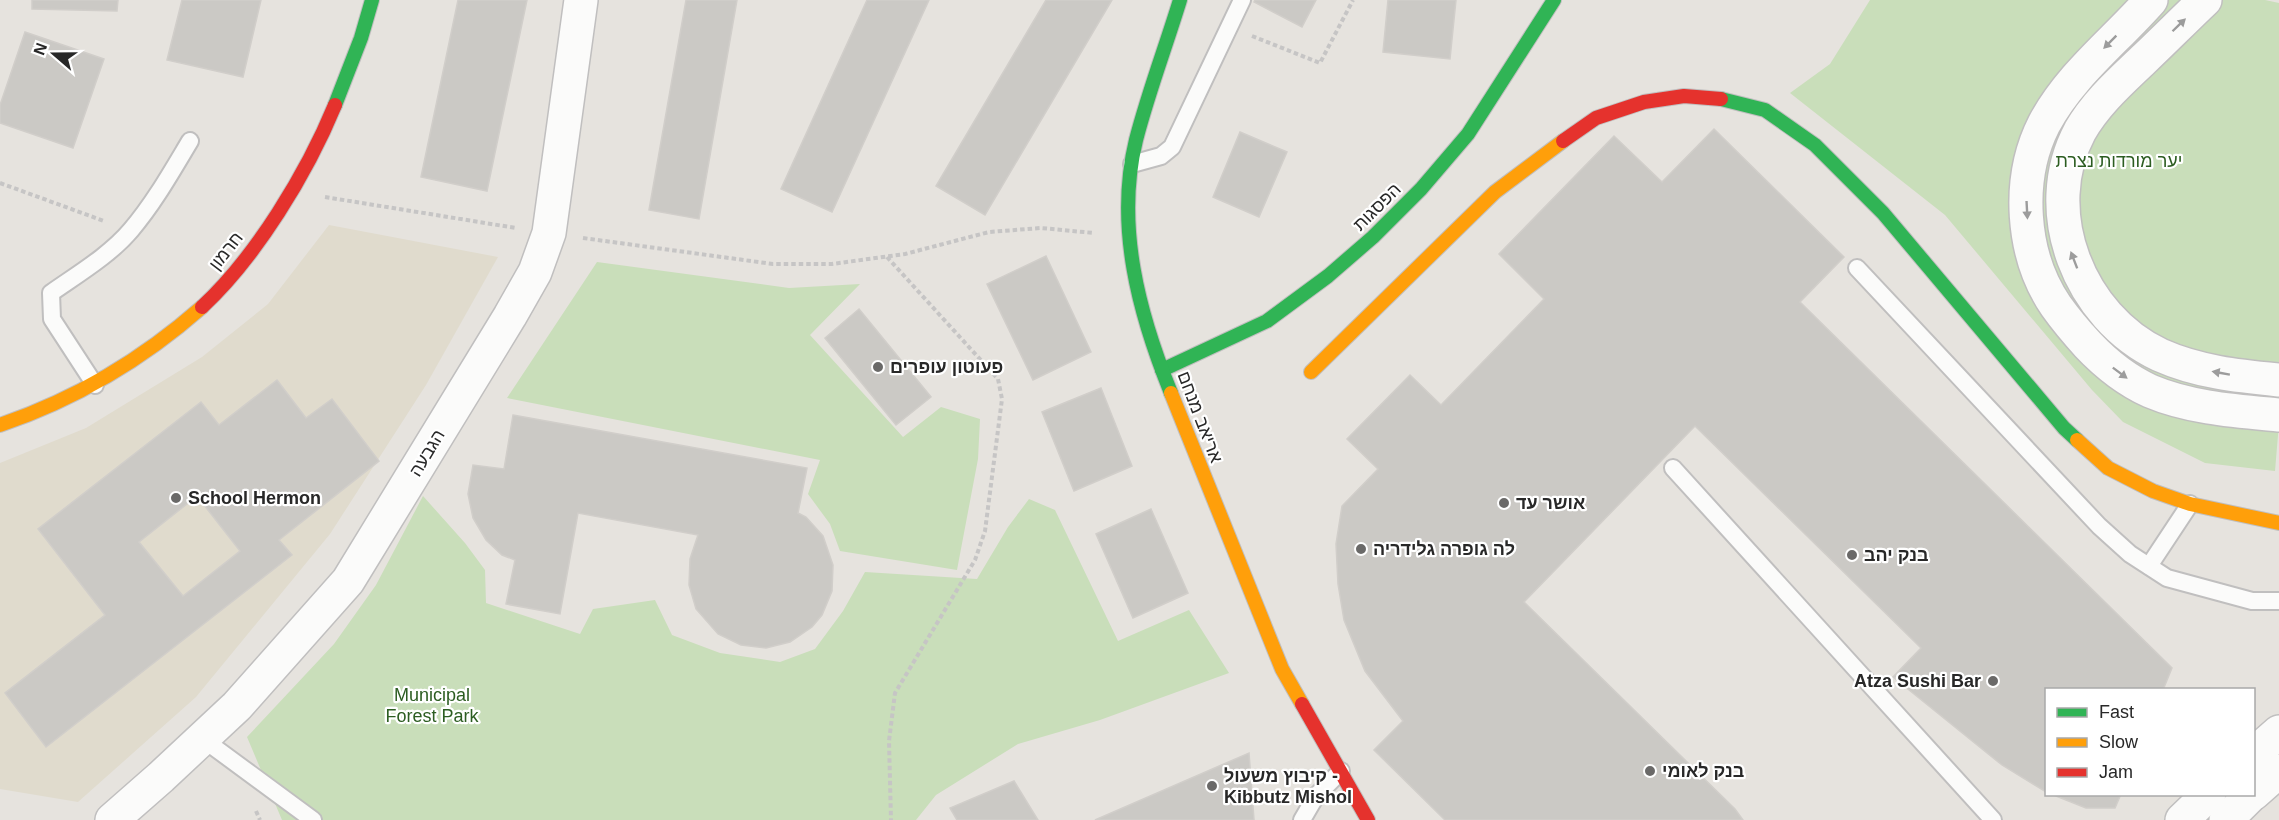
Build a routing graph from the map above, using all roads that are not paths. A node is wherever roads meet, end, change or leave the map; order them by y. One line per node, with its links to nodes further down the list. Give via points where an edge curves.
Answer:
1 (372, 0): 16 (street, חרמון, via 338,100 267,227 226,281 176,330)
2 (580, 0): 25 (street, הגבעה, via 549,233 535,272 348,581)
3 (1180, 0): 9 (street, אריאב מנחם)
4 (1242, 0): 11 (lane, via 1172,147 1161,156)
5 (1554, 0): 13 (street, הפסגות, via 1468,134 1373,237 1267,321)
6 (2151, 0): 17 (street, one-way to 17, via 2058,100 2033,148 2026,212 2041,278 2073,328 2122,376 2182,402)
7 (2205, 0): 15 (street, one-way to 7, via 2182,364 2131,337 2091,294 2073,258 2061,214 2069,160 2094,109)
8 (1162, 11): 9 (street)
9 (1154, 79): 11 (street, אריאב מנחם)
10 (190, 141): 16 (lane, via 130,231 51,293 52,319)
11 (1132, 164): 13 (street, אריאב מנחם, via 1128,237 1138,293)
12 (1857, 268): 22 (lane, via 2098,526)
13 (1162, 370): 27 (street, אריאב מנחם, via 1282,669)
14 (1311, 372): 20 (street, via 1495,192 1596,118 1644,102 1684,96 1725,99 1765,110 1815,145 1883,213 2064,428 2108,468)
15 (2279, 380)
16 (95, 385): 18 (street, חרמון)
17 (2279, 416)
18 (0, 425)
19 (1672, 468): 36 (lane)
20 (2190, 504): 21 (street); 22 (lane)
21 (2279, 523)
22 (2149, 566): 23 (lane, via 2167,578 2221,593 2252,601)
23 (2279, 601)
24 (2279, 732): 26 (street)
25 (203, 739): 32 (street, הגבעה); 33 (lane)
26 (2255, 752)
27 (1341, 771): 34 (lane, via 1316,796); 35 (street, אריאב מנחם)
28 (2279, 771): 29 (street)
29 (2255, 792)
30 (2208, 796): 37 (street)
31 (2251, 796): 38 (street)
32 (112, 820)
33 (313, 820)
34 (1302, 820)
35 (1368, 820)
36 (1993, 820)
37 (2182, 820)
38 (2226, 820)

